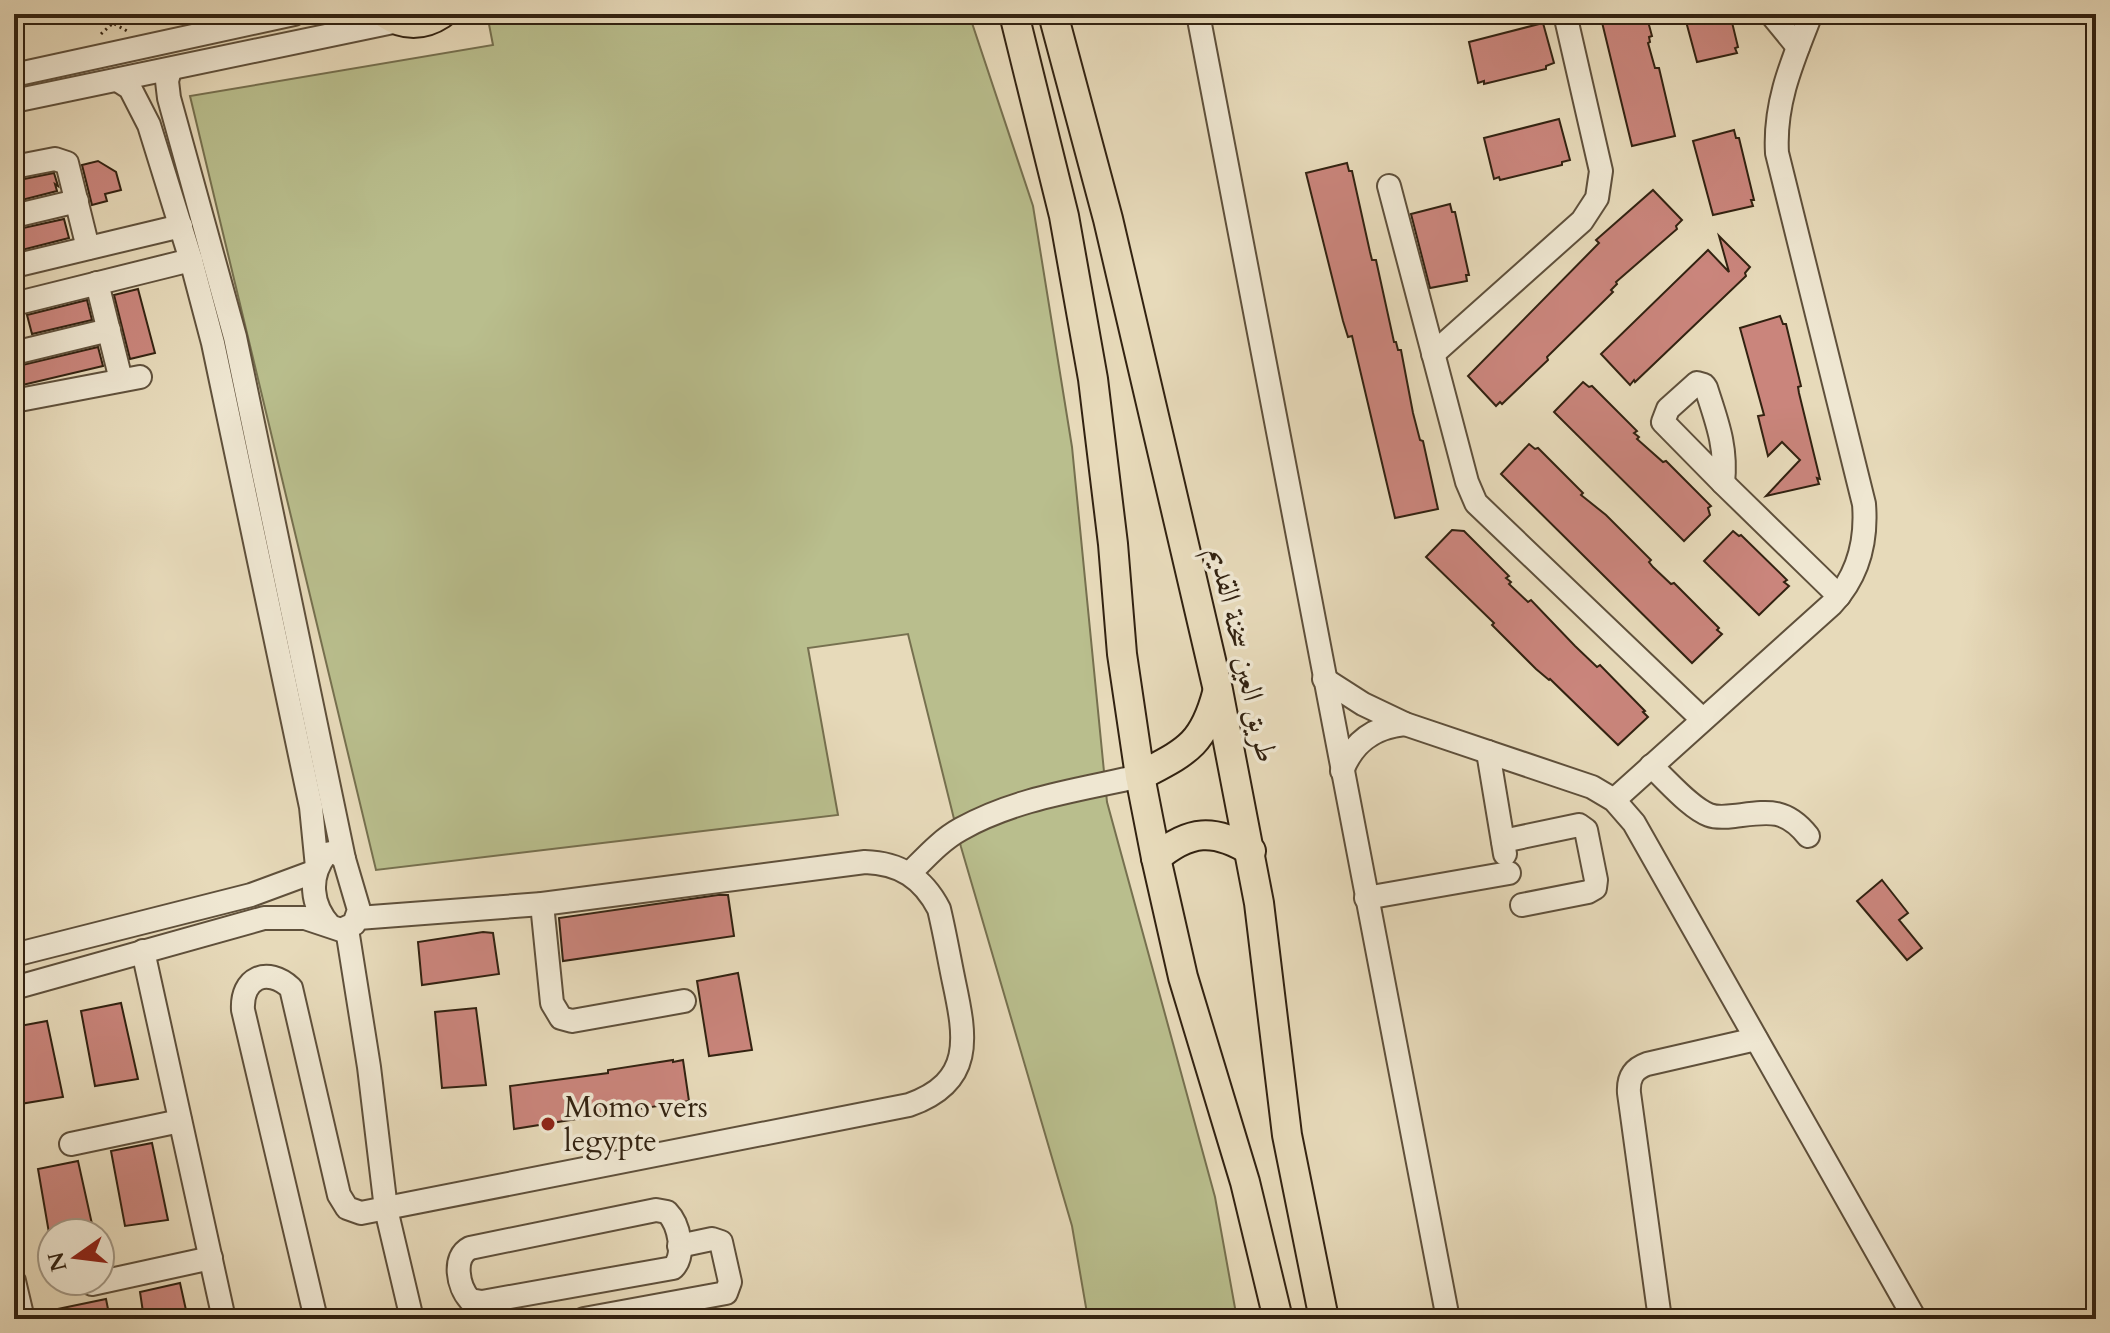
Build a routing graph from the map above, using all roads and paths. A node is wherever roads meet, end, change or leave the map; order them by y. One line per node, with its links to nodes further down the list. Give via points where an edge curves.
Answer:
1 (111, 14): 11 (path)
2 (294, 14): 14 (street)
3 (441, 14): 10 (main road, via 418,23)
4 (1014, 14): 41 (main road, via 1064,216 1093,379)
5 (1053, 14): 35 (main road, طريق العين سخنة القديم, via 1108,219)
6 (1198, 14): 34 (street)
7 (1565, 14): 30 (street, via 1599,158 1597,198 1582,221)
8 (1771, 14): 12 (street)
9 (1811, 14): 12 (street)
10 (392, 18): 13 (street)
11 (113, 23)
12 (1798, 47): 33 (street, via 1779,105 1778,161 1865,518 1859,559)
13 (170, 70): 15 (street); 47 (street, via 169,98 235,337)
14 (14, 75)
15 (119, 81): 16 (street); 21 (street, via 130,88 145,114)
16 (14, 101)
17 (14, 167): 19 (street, via 64,160)
18 (1389, 186): 30 (street)
19 (77, 201): 20 (street); 22 (street)
20 (14, 216)
21 (181, 226): 22 (street); 23 (street)
22 (88, 248): 24 (street)
23 (191, 260): 25 (street); 48 (street, via 311,807)
24 (14, 266)
25 (97, 283): 27 (street); 28 (street)
26 (14, 288): 27 (street)
27 (14, 304)
28 (109, 330): 29 (street); 31 (street, via 130,379)
29 (14, 353)
30 (1433, 354): 36 (street, via 1476,503)
31 (14, 401)
32 (1723, 483): 33 (street)
33 (1839, 596): 36 (street)
34 (1324, 679): 37 (street); 40 (street)
35 (1218, 690): 41 (main road, via 1201,736 1186,751); 45 (main road, طريق العين سخنة القديم)
36 (1702, 719): 39 (street)
37 (1405, 724): 38 (street); 40 (street, via 1370,733 1352,750)
38 (1488, 752): 42 (street, via 1592,787); 44 (street)
39 (1651, 766): 42 (street); 43 (street, via 1706,814 1771,812 1786,816)
40 (1342, 771): 50 (street)
41 (1140, 776): 46 (main road); 49 (street, via 1041,798 984,818 934,848)
42 (1614, 800): 58 (street, via 1634,823)
43 (1808, 836)
44 (1503, 841): 50 (street, via 1510,878); 52 (street, via 1579,825 1586,830 1595,888)
45 (1251, 851): 46 (main road, via 1233,840 1192,836); 73 (main road, طريق العين سخنة القديم, via 1287,1135)
46 (1156, 858): 72 (main road, via 1183,977 1245,1182)
47 (344, 859): 48 (street, via 330,852); 53 (street, via 359,910)
48 (316, 869): 53 (street, via 317,908); 55 (street, via 251,895)
49 (910, 873): 51 (street, via 865,862); 61 (street, via 939,909 964,1032 960,1060 935,1093 909,1105)
50 (1366, 898): 74 (street)
51 (542, 904): 53 (street); 57 (street, via 552,1003 561,1018 572,1021)
52 (1522, 905)
53 (345, 924): 54 (street, via 264,918); 61 (street)
54 (143, 951): 56 (street); 59 (street)
55 (14, 955)
56 (14, 988)
57 (684, 1001)
58 (1756, 1039): 75 (street, via 1647,1064 1630,1077); 76 (street)
59 (180, 1121): 60 (street); 63 (street)
60 (71, 1144)
61 (386, 1209): 69 (street, via 353,1212 341,1202 291,988 282,979 257,979 242,998 243,1010); 70 (street)
62 (679, 1246): 62 (street, via 672,1215 656,1210 470,1248 460,1256 459,1268 466,1296 482,1302 673,1268 680,1259); 66 (street, via 721,1242 730,1282 722,1295)
63 (211, 1258): 64 (street); 68 (street)
64 (116, 1279)
65 (14, 1281): 67 (street)
66 (690, 1310): 71 (street)
67 (23, 1319)
68 (224, 1319)
69 (316, 1319)
70 (412, 1319)
71 (584, 1319)
72 (1278, 1319)
73 (1324, 1319)
74 (1448, 1319)
75 (1660, 1319)
76 (1915, 1319)

